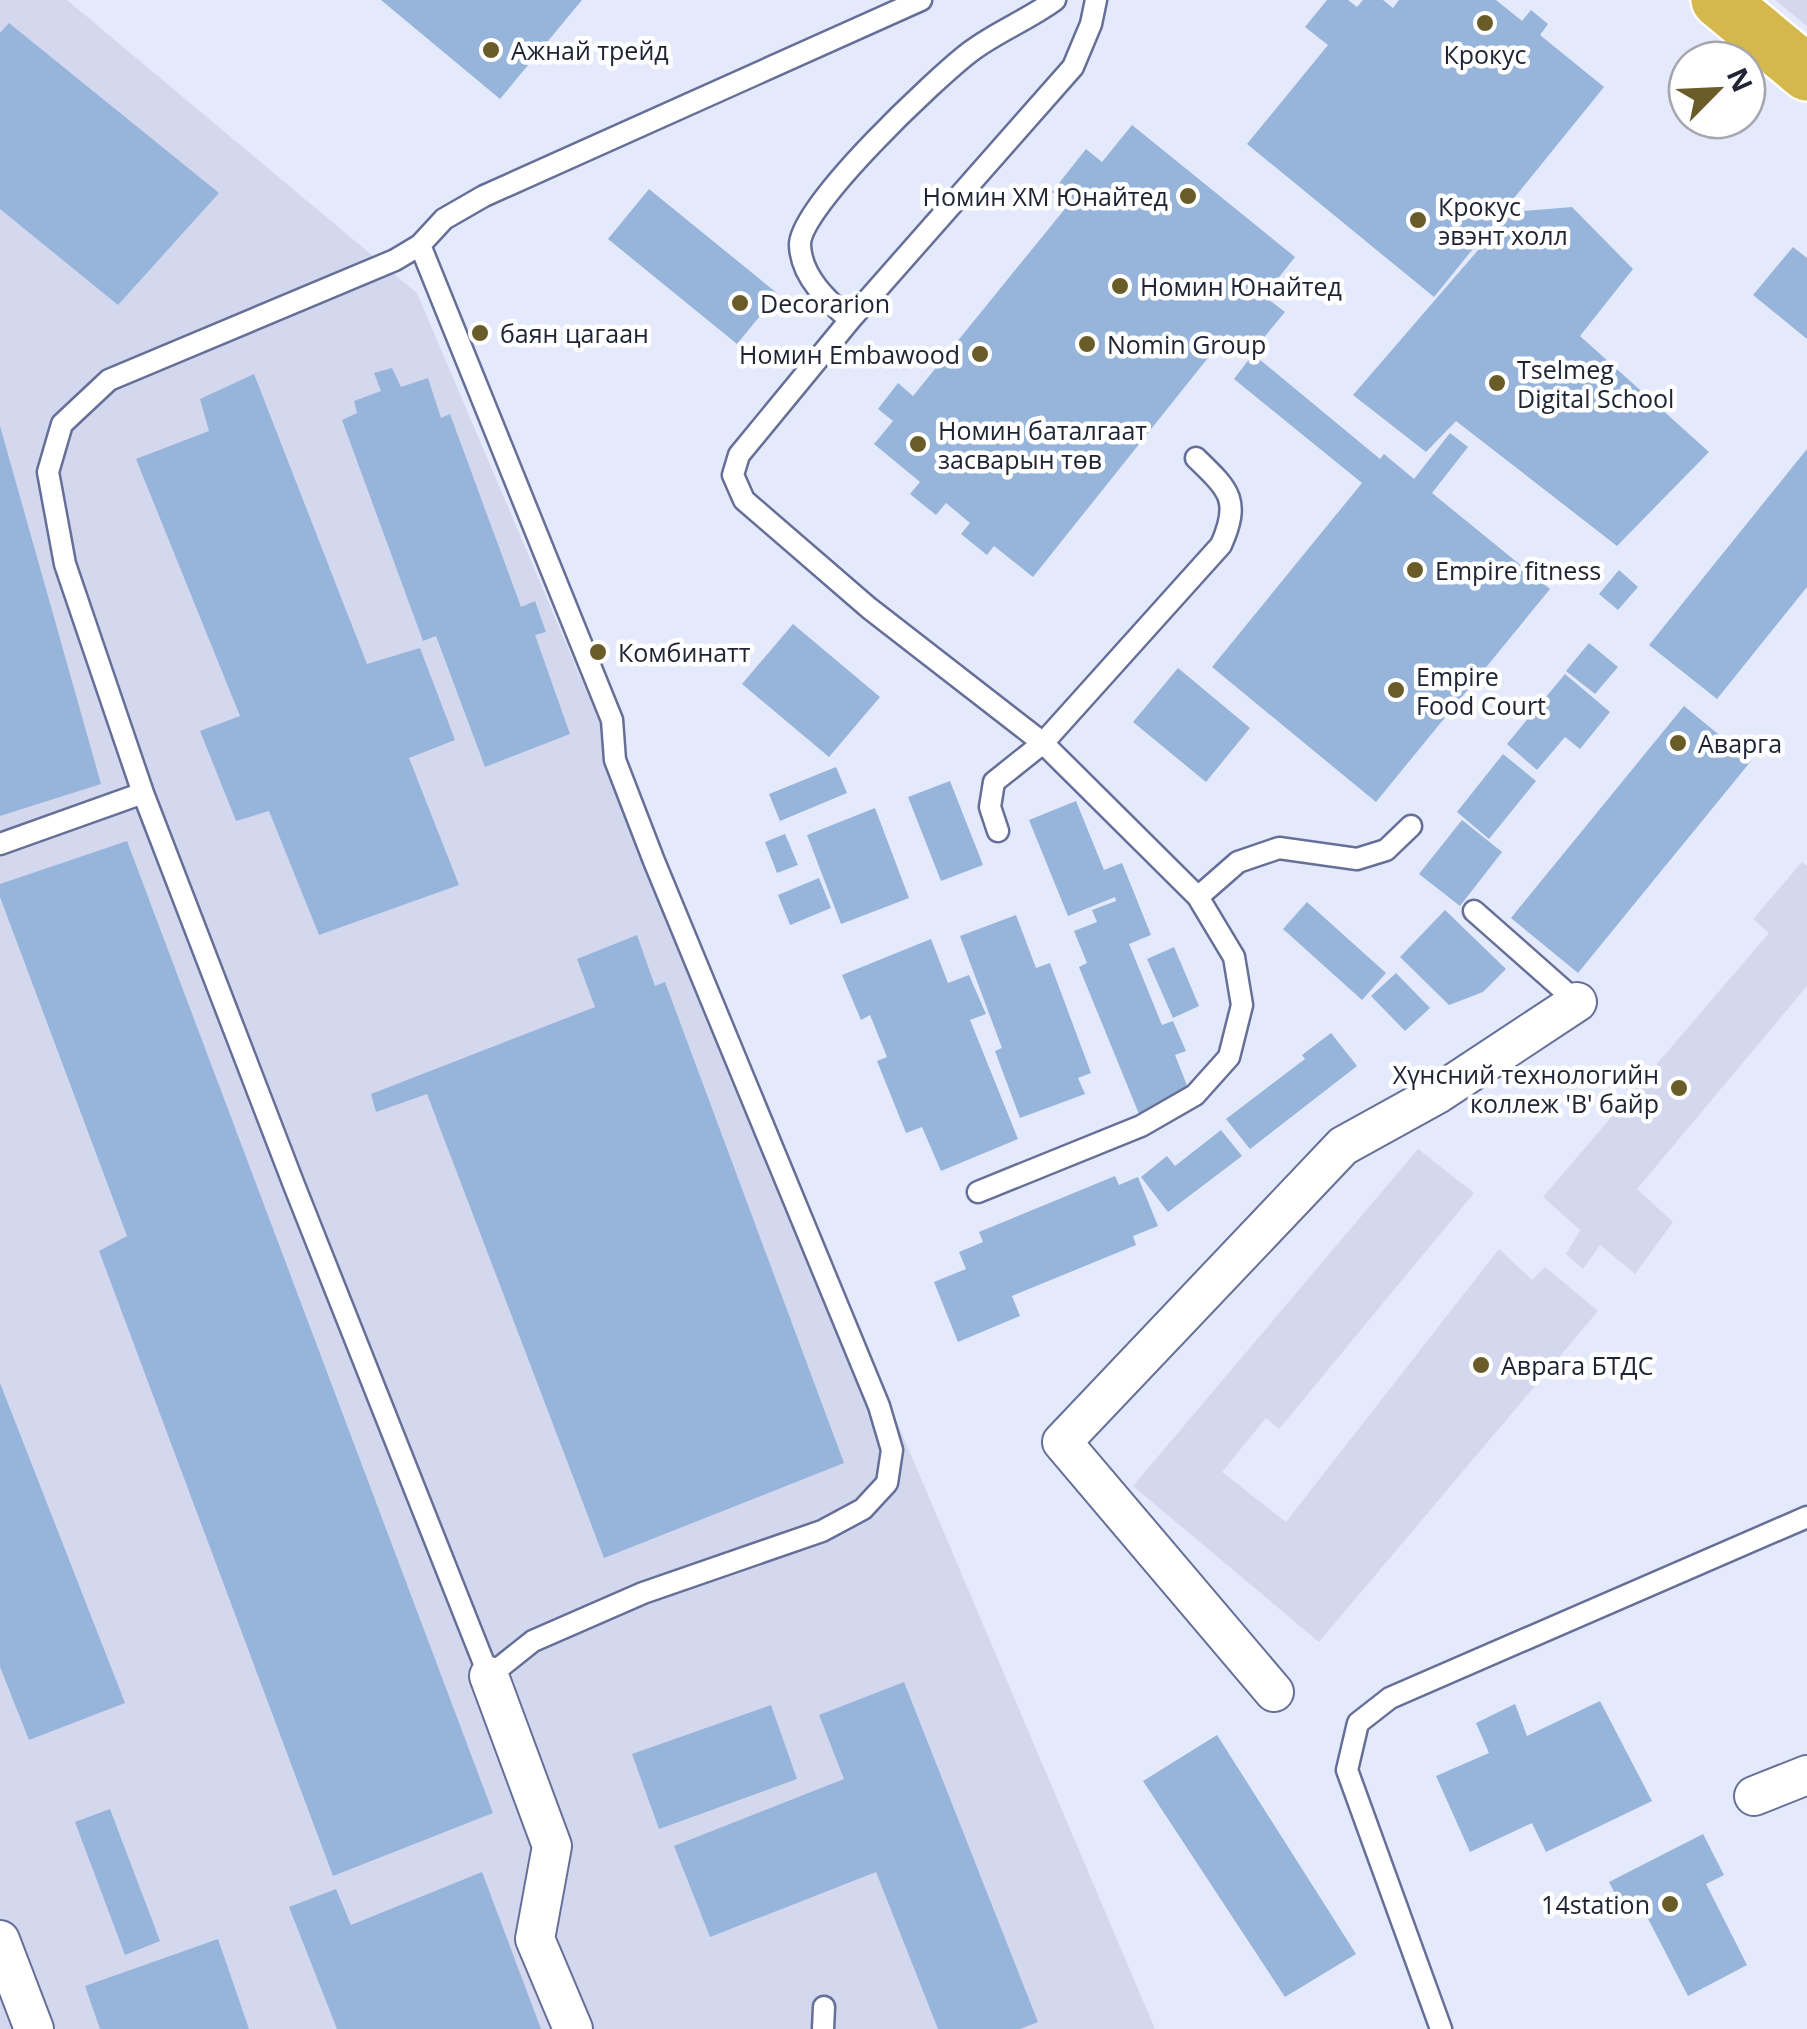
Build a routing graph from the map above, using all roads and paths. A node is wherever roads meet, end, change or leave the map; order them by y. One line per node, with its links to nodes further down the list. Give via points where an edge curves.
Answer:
1 (921, 0): 6 (lane, via 484,196 444,218)
2 (1055, 0): 7 (lane, via 974,48 927,86 801,232 809,274)
3 (1096, 0): 7 (lane, via 1073,67)
4 (1719, 0): 5 (highway)
5 (1807, 73)
6 (420, 246): 10 (lane, via 110,380 62,424 48,472 64,564); 19 (lane, via 612,720 616,760 654,861 880,1406 892,1450 887,1483 863,1509 822,1531 643,1592 533,1642)
7 (850, 320): 9 (lane, via 739,455 733,474 744,500)
8 (1196, 458): 9 (lane, via 1230,499 1232,520 1221,545)
9 (1043, 743): 12 (lane, via 994,782 990,807); 14 (lane)
10 (144, 793): 13 (lane); 19 (lane)
11 (1411, 826): 14 (lane, via 1386,850 1357,859 1278,848 1238,862)
12 (998, 830)
13 (0, 844)
14 (1198, 897): 17 (lane, via 1234,957 1242,1005 1229,1057 1195,1095 1141,1126)
15 (1474, 911): 16 (lane)
16 (1577, 1002): 20 (street, via 1343,1146 1062,1442)
17 (978, 1192)
18 (1807, 1517): 28 (lane, via 1390,1698 1358,1722 1347,1770)
19 (489, 1676): 26 (street, via 552,1846 535,1939)
20 (1274, 1692)
21 (1807, 1776): 22 (street)
22 (1754, 1796)
23 (0, 1940): 25 (street)
24 (824, 2007): 27 (lane)
25 (34, 2029)
26 (573, 2029)
27 (824, 2029)
28 (1441, 2029)

